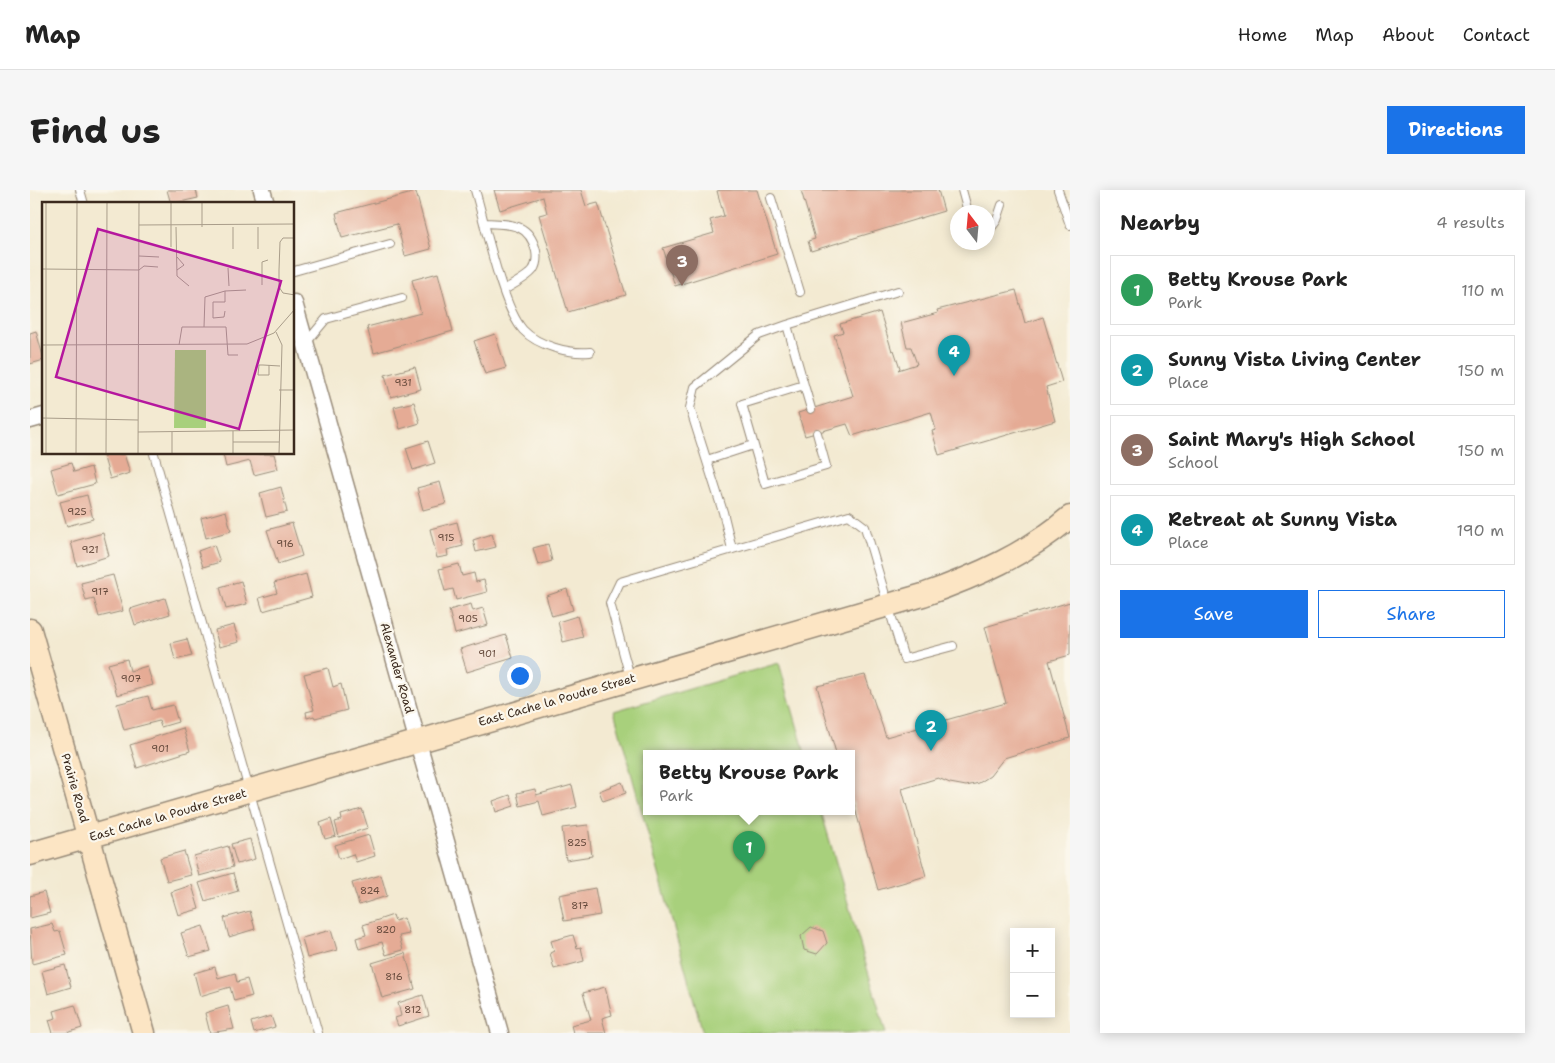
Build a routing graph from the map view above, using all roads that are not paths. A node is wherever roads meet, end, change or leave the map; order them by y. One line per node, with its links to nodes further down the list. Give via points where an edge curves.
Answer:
1 (475, 190): 7 (lane)
2 (962, 190): 5 (lane)
3 (1058, 190): 9 (lane)
4 (771, 198): 14 (lane)
5 (966, 205)
6 (1002, 205): 8 (lane)
7 (484, 223): 12 (lane); 12 (lane, via 520,227 528,232 535,249 537,258 533,269)
8 (995, 223)
9 (1070, 225)
10 (390, 244): 11 (lane)
11 (295, 271)
12 (504, 290): 19 (lane, via 514,317 524,332 553,346 578,353)
13 (898, 291): 17 (lane)
14 (800, 292)
15 (402, 298): 18 (lane, via 326,319)
16 (295, 312): 18 (street, Alexander Road)
17 (787, 325): 20 (lane); 25 (lane, via 759,335 695,387 690,408)
18 (299, 346): 32 (street, Alexander Road)
19 (590, 352)
20 (804, 385): 21 (lane); 23 (lane, via 742,404)
21 (811, 409)
22 (817, 433): 23 (lane, via 826,466 765,484)
23 (753, 445): 25 (lane)
24 (154, 455): 33 (lane)
25 (707, 460): 27 (lane)
26 (1070, 517): 28 (street, East Cache la Poudre Street, via 1019,554 984,572)
27 (732, 549): 28 (lane, via 850,515 865,527); 31 (lane, via 620,582 610,603)
28 (889, 604): 30 (lane, via 904,659); 31 (street, East Cache la Poudre Street)
29 (30, 630): 34 (street, Prairie Road)
30 (953, 646)
31 (631, 679): 32 (street, East Cache la Poudre Street)
32 (417, 741): 33 (street, East Cache la Poudre Street); 38 (street, Alexander Road)
33 (248, 791): 34 (street, East Cache la Poudre Street); 37 (lane)
34 (89, 838): 35 (street, East Cache la Poudre Street); 36 (street, Prairie Road)
35 (30, 854)
36 (144, 1033)
37 (318, 1033)
38 (500, 1033)

